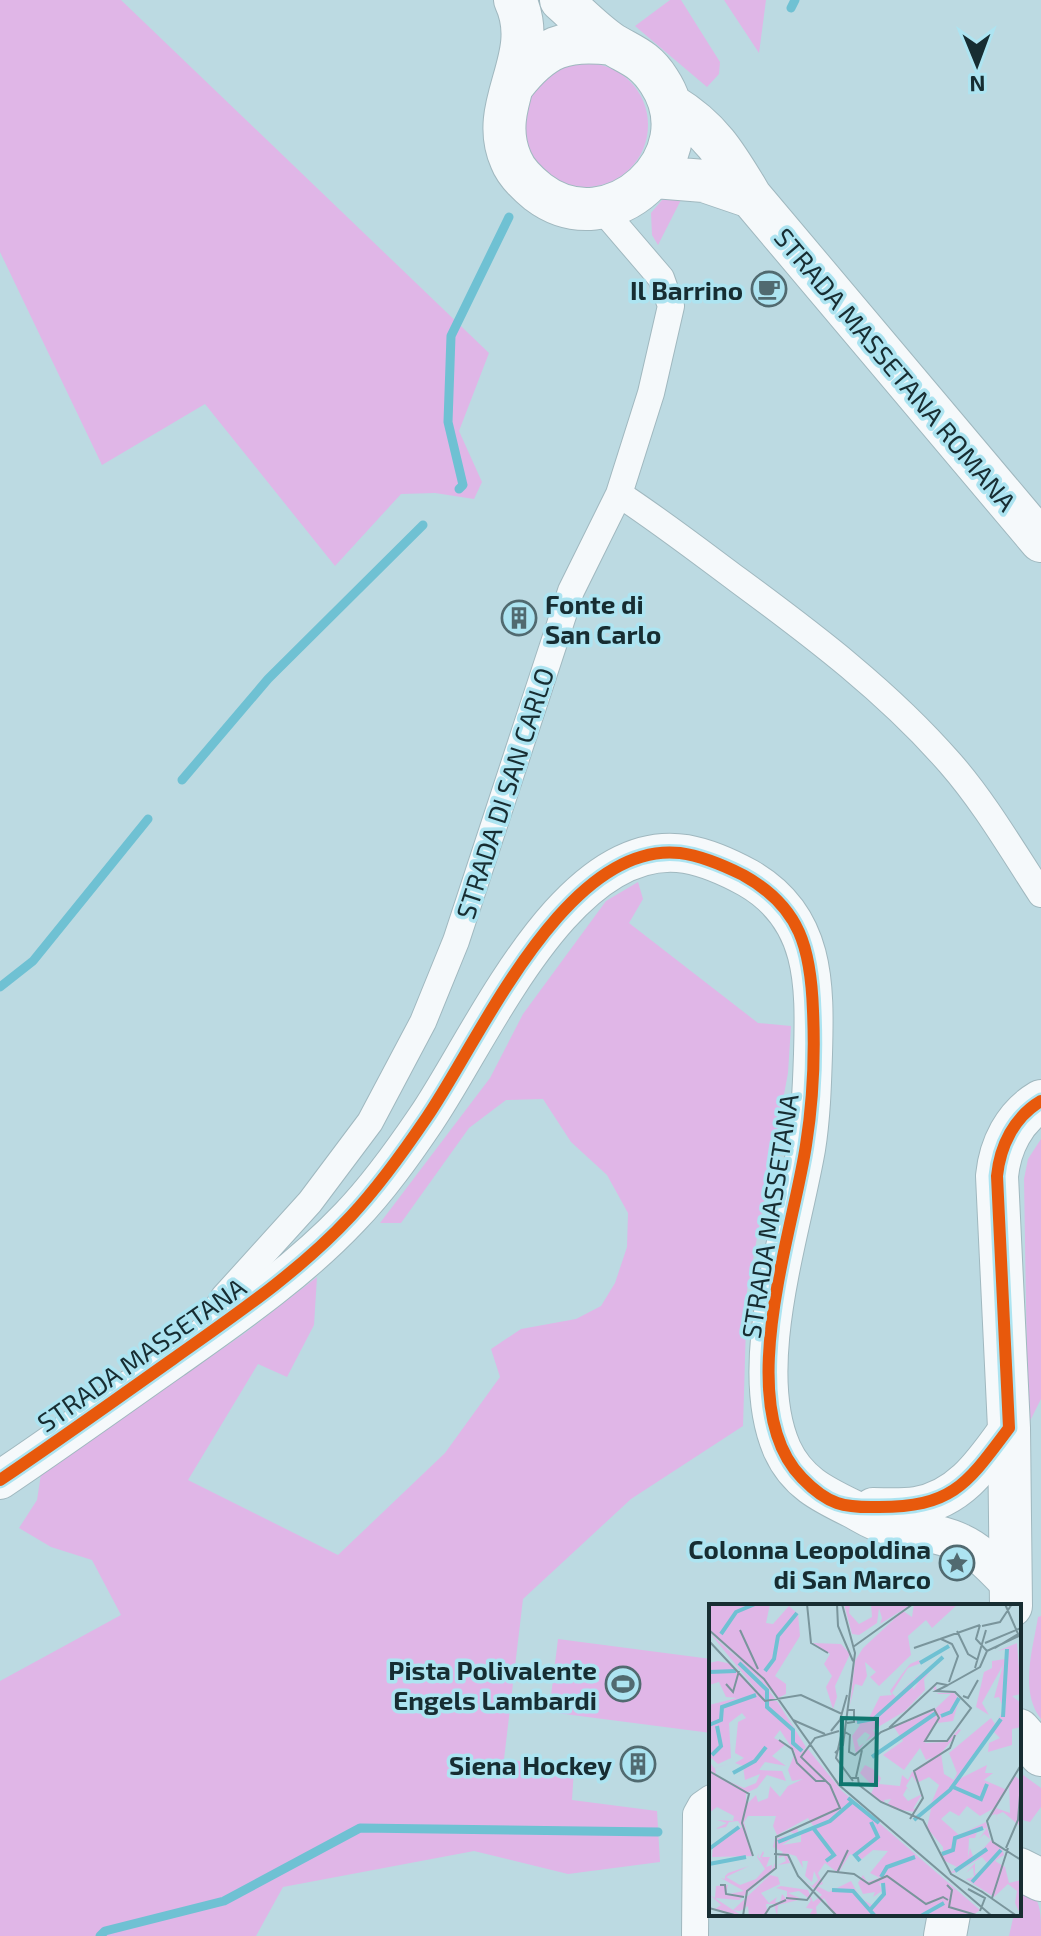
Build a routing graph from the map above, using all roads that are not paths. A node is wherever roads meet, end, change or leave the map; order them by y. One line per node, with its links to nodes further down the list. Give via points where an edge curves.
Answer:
1 (515, 0): 4 (main road, STRADA MASSETANA ROMANA, via 523,43)
2 (561, 0): 3 (main road, STRADA MASSETANA ROMANA)
3 (612, 44): 4 (main road, STRADA MASSETANA ROMANA, via 584,40 556,46 532,61); 5 (main road, STRADA MASSETANA ROMANA, via 649,66)
4 (514, 84): 8 (main road, STRADA MASSETANA ROMANA, via 504,109 511,162 548,200 574,208)
5 (671, 105): 6 (main road, STRADA MASSETANA ROMANA, via 671,142); 7 (main road, STRADA MASSETANA ROMANA, via 713,137)
6 (655, 177): 7 (main road, via 704,181); 8 (main road, STRADA MASSETANA ROMANA, via 631,197)
7 (751, 197): 10 (main road, STRADA MASSETANA ROMANA)
8 (601, 208): 9 (street, STRADA DI SAN CARLO, via 661,278 671,306)
9 (619, 494): 11 (street, via 790,618 893,703 980,801); 13 (street, STRADA DI SAN CARLO, via 584,561 555,638 449,960 423,1022 370,1122 310,1202 224,1297)
10 (1041, 541)
11 (1041, 894)
12 (1041, 1101): 14 (main road, STRADA MASSETANA, via 1011,1130 998,1165)
13 (197, 1342): 15 (street, STRADA MASSETANA); 16 (street, STRADA MASSETANA, via 289,1274 370,1194 428,1116 513,978 578,893 630,860 663,852 692,855 766,890 796,924 806,949 814,1028 810,1118 769,1344 768,1386 776,1432 790,1464 816,1491)
14 (1009, 1428): 16 (street, STRADA MASSETANA, via 969,1479 942,1499 913,1507); 17 (main road, STRADA MASSETANA)
15 (0, 1480)
16 (851, 1508): 17 (street, STRADA MASSETANA, via 878,1522 966,1545)
17 (1011, 1596)
18 (1021, 1732): 19 (main road)
19 (1041, 1755)
20 (709, 1799): 24 (street, via 696,1814)
21 (1021, 1870): 22 (main road)
22 (1041, 1880)
23 (949, 1916): 25 (main road)
24 (695, 1936)
25 (945, 1936)

